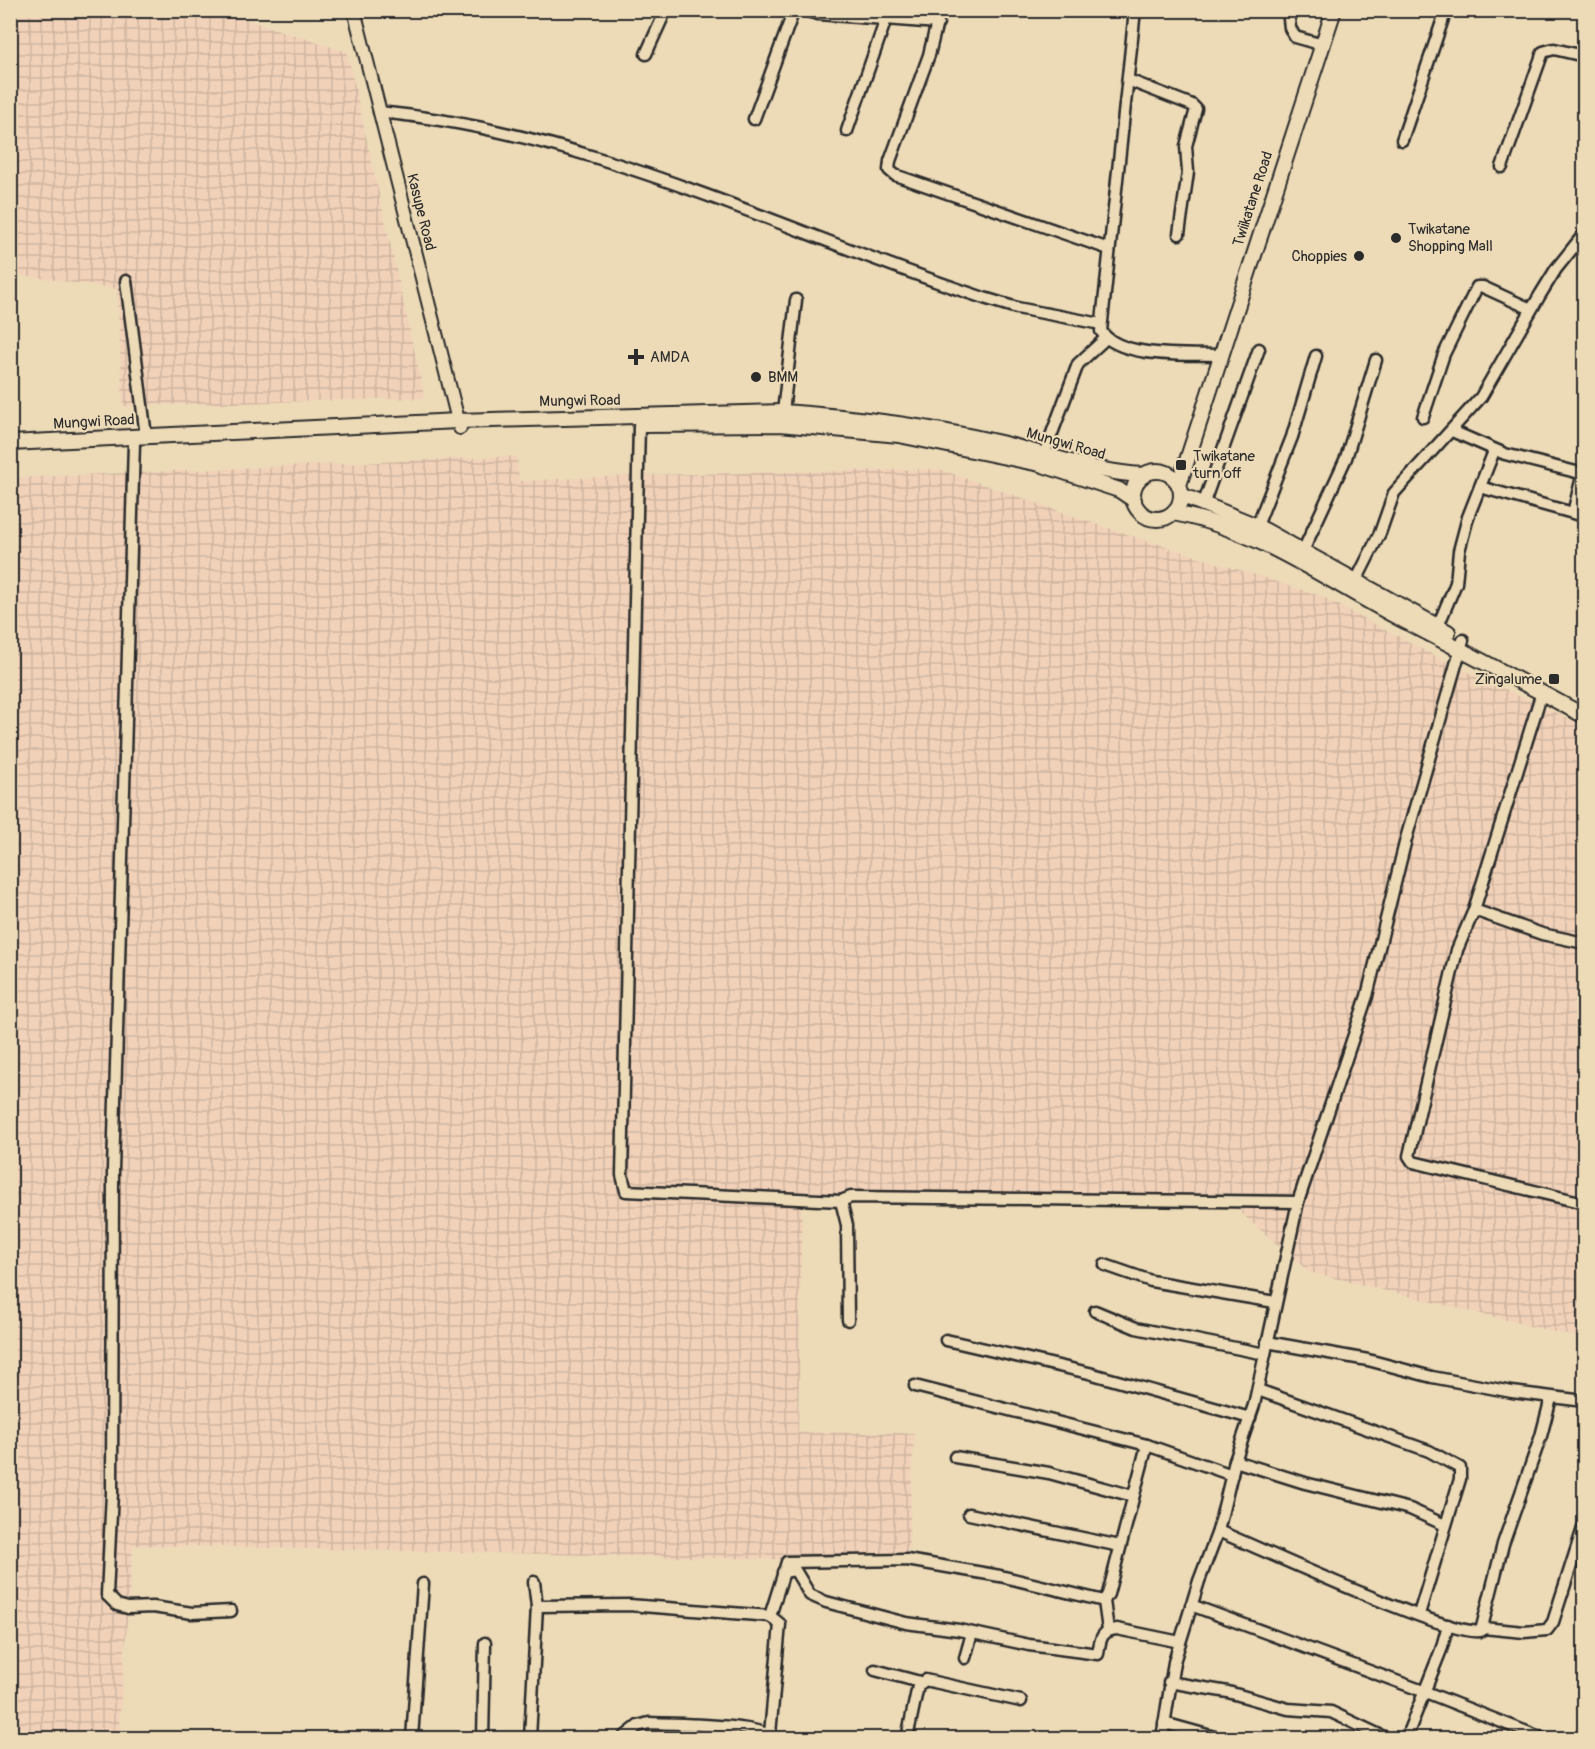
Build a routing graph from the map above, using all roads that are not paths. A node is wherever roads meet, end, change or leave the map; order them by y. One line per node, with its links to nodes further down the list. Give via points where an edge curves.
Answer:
1 (354, 10): 16 (street, Kasupe Road)
2 (666, 10): 13 (street)
3 (794, 10): 17 (street)
4 (802, 10): 10 (street)
5 (940, 10): 11 (street)
6 (1135, 10): 15 (street)
7 (1288, 10): 12 (street, via 1295,37)
8 (1334, 10): 12 (main road, Twiikatane Road)
9 (1446, 10): 19 (street)
10 (886, 19): 11 (street); 18 (street)
11 (938, 23): 23 (street, via 889,170)
12 (1323, 45): 30 (main road, Twiikatane Road)
13 (646, 54)
14 (1584, 56): 20 (street, via 1554,49 1543,52)
15 (1128, 80): 21 (street, via 1196,109 1185,146 1188,172); 23 (street)
16 (380, 111): 27 (street, via 441,118 513,133 633,170 966,292 1017,308); 35 (street, Kasupe Road)
17 (754, 119)
18 (847, 131)
19 (1402, 140)
20 (1502, 166)
21 (1179, 234)
22 (1584, 234): 26 (street, via 1556,268)
23 (1109, 249): 27 (street)
24 (126, 281): 38 (street)
25 (796, 300): 33 (street)
26 (1531, 309): 34 (street, via 1477,287 1444,354); 37 (street, via 1481,397)
27 (1101, 324): 28 (street)
28 (1106, 338): 30 (street, via 1124,347 1156,353); 43 (street, via 1078,364)
29 (1259, 349): 50 (street)
30 (1221, 355): 42 (main road, Twiikatane Road)
31 (1316, 356): 54 (street, via 1292,437)
32 (1376, 360): 55 (street, via 1346,458)
33 (783, 412): 35 (main road, Mungwi Road); 43 (main road, Mungwi Road, via 919,426)
34 (1423, 417)
35 (459, 425): 36 (main road, Mungwi Road); 38 (main road, Mungwi Road)
36 (639, 425): 43 (main road, Mungwi Road, via 780,424 852,430); 64 (street, via 623,1185 626,1191)
37 (1452, 431): 41 (street); 56 (street, via 1394,492 1380,533)
38 (140, 440): 39 (main road, Mungwi Road); 40 (main road, Mungwi Road); 95 (street, via 113,1170 112,1493 107,1595 117,1605 128,1608 192,1613)
39 (10, 443)
40 (10, 449)
41 (1494, 451): 45 (street); 47 (street)
42 (1187, 455): 44 (main road); 48 (main road, Twiikatane Road)
43 (1042, 459): 46 (main road, Mungwi Road); 49 (main road, Mungwi Road, via 1119,490)
44 (1165, 472): 46 (main road); 48 (main road)
45 (1584, 473): 52 (street)
46 (1144, 475): 49 (main road, via 1135,486)
47 (1480, 487): 52 (street); 57 (street, via 1459,551 1456,583)
48 (1180, 490): 50 (main road); 51 (main road)
49 (1134, 500): 51 (main road, via 1150,517)
50 (1203, 505): 54 (main road)
51 (1173, 513): 58 (main road, via 1216,522 1250,537 1399,618)
52 (1573, 513): 53 (street)
53 (1584, 516)
54 (1257, 526): 55 (main road)
55 (1304, 550): 56 (main road)
56 (1356, 581): 57 (main road)
57 (1438, 626): 58 (main road)
58 (1462, 644): 59 (main road); 60 (main road); 65 (street, via 1406,839 1367,996)
59 (1542, 692): 61 (main road); 62 (street)
60 (1584, 706)
61 (1584, 716)
62 (1474, 910): 63 (street, via 1542,934); 66 (street, via 1457,950 1409,1156 1413,1162)
63 (1584, 943)
64 (841, 1201): 65 (street, via 851,1197); 70 (street, via 847,1225)
65 (1298, 1202): 68 (street)
66 (1584, 1203)
67 (1105, 1265): 68 (street, via 1151,1281)
68 (1275, 1302): 72 (street)
69 (1095, 1311): 73 (street, via 1136,1328)
70 (848, 1320)
71 (946, 1340): 78 (street, via 1089,1373)
72 (1267, 1342): 73 (street); 76 (street)
73 (1264, 1354): 75 (street)
74 (915, 1386): 79 (street)
75 (1258, 1390): 78 (street); 85 (street, via 1456,1464 1460,1479)
76 (1551, 1398): 77 (street); 99 (street, via 1503,1544)
77 (1584, 1401)
78 (1250, 1418): 81 (street)
79 (1147, 1445): 82 (street); 83 (street)
80 (955, 1457): 83 (street, via 1049,1473)
81 (1235, 1461): 82 (street); 85 (street, via 1410,1509)
82 (1232, 1474): 87 (street)
83 (1133, 1496): 88 (street)
84 (969, 1514): 88 (street)
85 (1445, 1525): 96 (street)
86 (1584, 1525): 99 (street, via 1553,1622 1547,1630)
87 (1218, 1531): 93 (street); 96 (street)
88 (1120, 1546): 92 (street)
89 (783, 1572): 92 (street, via 787,1562 908,1560 1000,1576); 97 (street); 101 (street, via 795,1570 810,1595 826,1602 906,1623)
90 (534, 1582): 94 (street)
91 (423, 1584): 112 (street)
92 (1104, 1601): 100 (street)
93 (1191, 1605): 102 (street); 108 (street)
94 (537, 1606): 97 (street, via 629,1605); 114 (street)
95 (231, 1611)
96 (1419, 1614): 98 (street)
97 (770, 1616): 111 (street, via 780,1624)
98 (1448, 1625): 99 (street, via 1478,1632); 108 (street)
99 (1483, 1628)
100 (1108, 1629): 101 (street, via 1101,1636 1098,1654); 102 (street)
101 (972, 1633): 104 (street)
102 (1180, 1642): 107 (street)
103 (485, 1643): 113 (street)
104 (965, 1658)
105 (875, 1670): 106 (street)
106 (920, 1682): 109 (street, via 933,1681); 116 (street)
107 (1169, 1682): 110 (street); 119 (street, via 1228,1692 1288,1709 1332,1712)
108 (1423, 1690): 120 (street); 121 (street)
109 (1021, 1701)
110 (1164, 1723): 117 (street); 118 (street)
111 (772, 1736): 115 (street, via 736,1727 649,1723 638,1725)
112 (412, 1738)
113 (483, 1738)
114 (531, 1738)
115 (622, 1738)
116 (907, 1738)
117 (1162, 1738)
118 (1218, 1738)
119 (1386, 1738)
120 (1406, 1738)
121 (1542, 1738)

